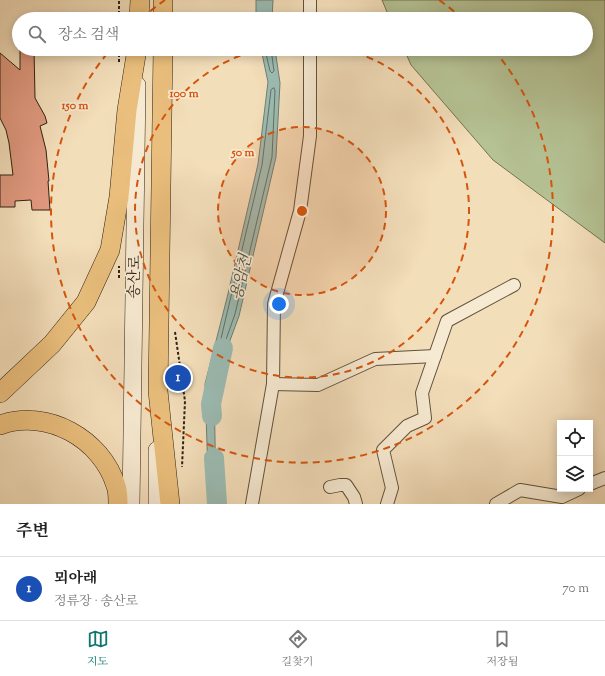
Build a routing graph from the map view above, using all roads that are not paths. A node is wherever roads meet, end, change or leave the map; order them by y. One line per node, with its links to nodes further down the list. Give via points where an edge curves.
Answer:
1 (140, 0): 4 (main road)
2 (163, 0): 5 (main road)
3 (310, 0): 6 (street)
4 (139, 12)
5 (163, 12)
6 (310, 12)
7 (137, 56): 15 (main road, via 127,110 119,197 110,250 86,302 52,344)
8 (138, 56): 22 (street, 송산로)
9 (163, 56): 14 (main road, 송산로)
10 (310, 56): 13 (street, via 310,136 300,211 274,304)
11 (514, 285): 12 (street, via 447,321)
12 (435, 356): 13 (street, via 375,359 318,385); 27 (street, via 422,393 425,418 407,426 382,450 392,488)
13 (273, 384): 25 (street)
14 (158, 391): 23 (street, 송산로); 24 (main road)
15 (0, 393)
16 (0, 425): 21 (main road, via 37,420 61,426 80,436 108,467 117,486)
17 (605, 478): 18 (street)
18 (593, 483)
19 (330, 487): 26 (street, via 346,486)
20 (573, 492): 28 (street, via 562,497 520,490)
21 (118, 504)
22 (131, 504)
23 (157, 504)
24 (170, 504)
25 (252, 504)
26 (356, 504)
27 (387, 504)
28 (496, 504)

